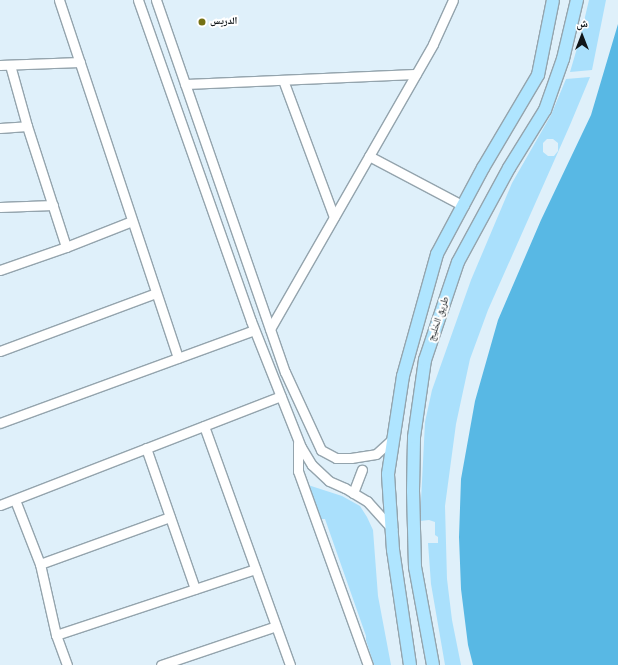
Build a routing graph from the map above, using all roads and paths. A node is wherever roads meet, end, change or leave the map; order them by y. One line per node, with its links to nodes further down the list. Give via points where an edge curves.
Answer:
1 (59, 0): 7 (street)
2 (138, 0): 25 (street)
3 (156, 0): 12 (street)
4 (453, 0): 10 (street)
5 (553, 0): 17 (main road, طريق الخليج, via 538,75 483,168)
6 (577, 0): 50 (main road, طريق الخليج, via 563,59 545,110 509,168 458,262 425,360 414,437 413,499 415,567)
7 (80, 62): 9 (street); 20 (street)
8 (0, 65): 9 (street)
9 (10, 65): 13 (street)
10 (416, 74): 11 (street); 15 (street)
11 (283, 80): 12 (street); 19 (street)
12 (185, 84): 24 (street)
13 (27, 126): 14 (street); 16 (street)
14 (0, 128)
15 (369, 156): 17 (street); 19 (street)
16 (53, 205): 18 (street); 21 (street)
17 (464, 206): 31 (main road, طريق الخليج, via 437,254 424,297 403,376)
18 (0, 208)
19 (334, 217): 24 (street)
20 (132, 221): 21 (street); 23 (street)
21 (66, 247): 22 (street)
22 (0, 270)
23 (156, 293): 26 (street); 27 (street)
24 (270, 329): 31 (street, via 285,372 322,450 336,458 376,454)
25 (254, 330): 27 (street); 28 (street)
26 (0, 351)
27 (178, 358): 29 (street)
28 (281, 396): 30 (street); 32 (street)
29 (0, 423)
30 (204, 426): 33 (street); 41 (street)
31 (394, 438): 39 (main road, طريق الخليج, via 388,474)
32 (298, 441): 35 (street, via 312,465 329,481); 48 (street, via 298,471)
33 (146, 448): 36 (street); 38 (street)
34 (362, 470): 35 (street)
35 (353, 493): 39 (street, via 368,501)
36 (14, 500): 37 (street); 40 (street)
37 (0, 505)
38 (170, 517): 40 (street); 42 (street)
39 (392, 529): 49 (main road, طريق الخليج)
40 (40, 564): 44 (street)
41 (255, 569): 42 (street); 43 (street)
42 (195, 589): 44 (street)
43 (276, 626): 46 (street); 47 (street)
44 (56, 635): 45 (street)
45 (67, 665)
46 (161, 665)
47 (290, 665)
48 (368, 665)
49 (410, 665)
50 (433, 665)

